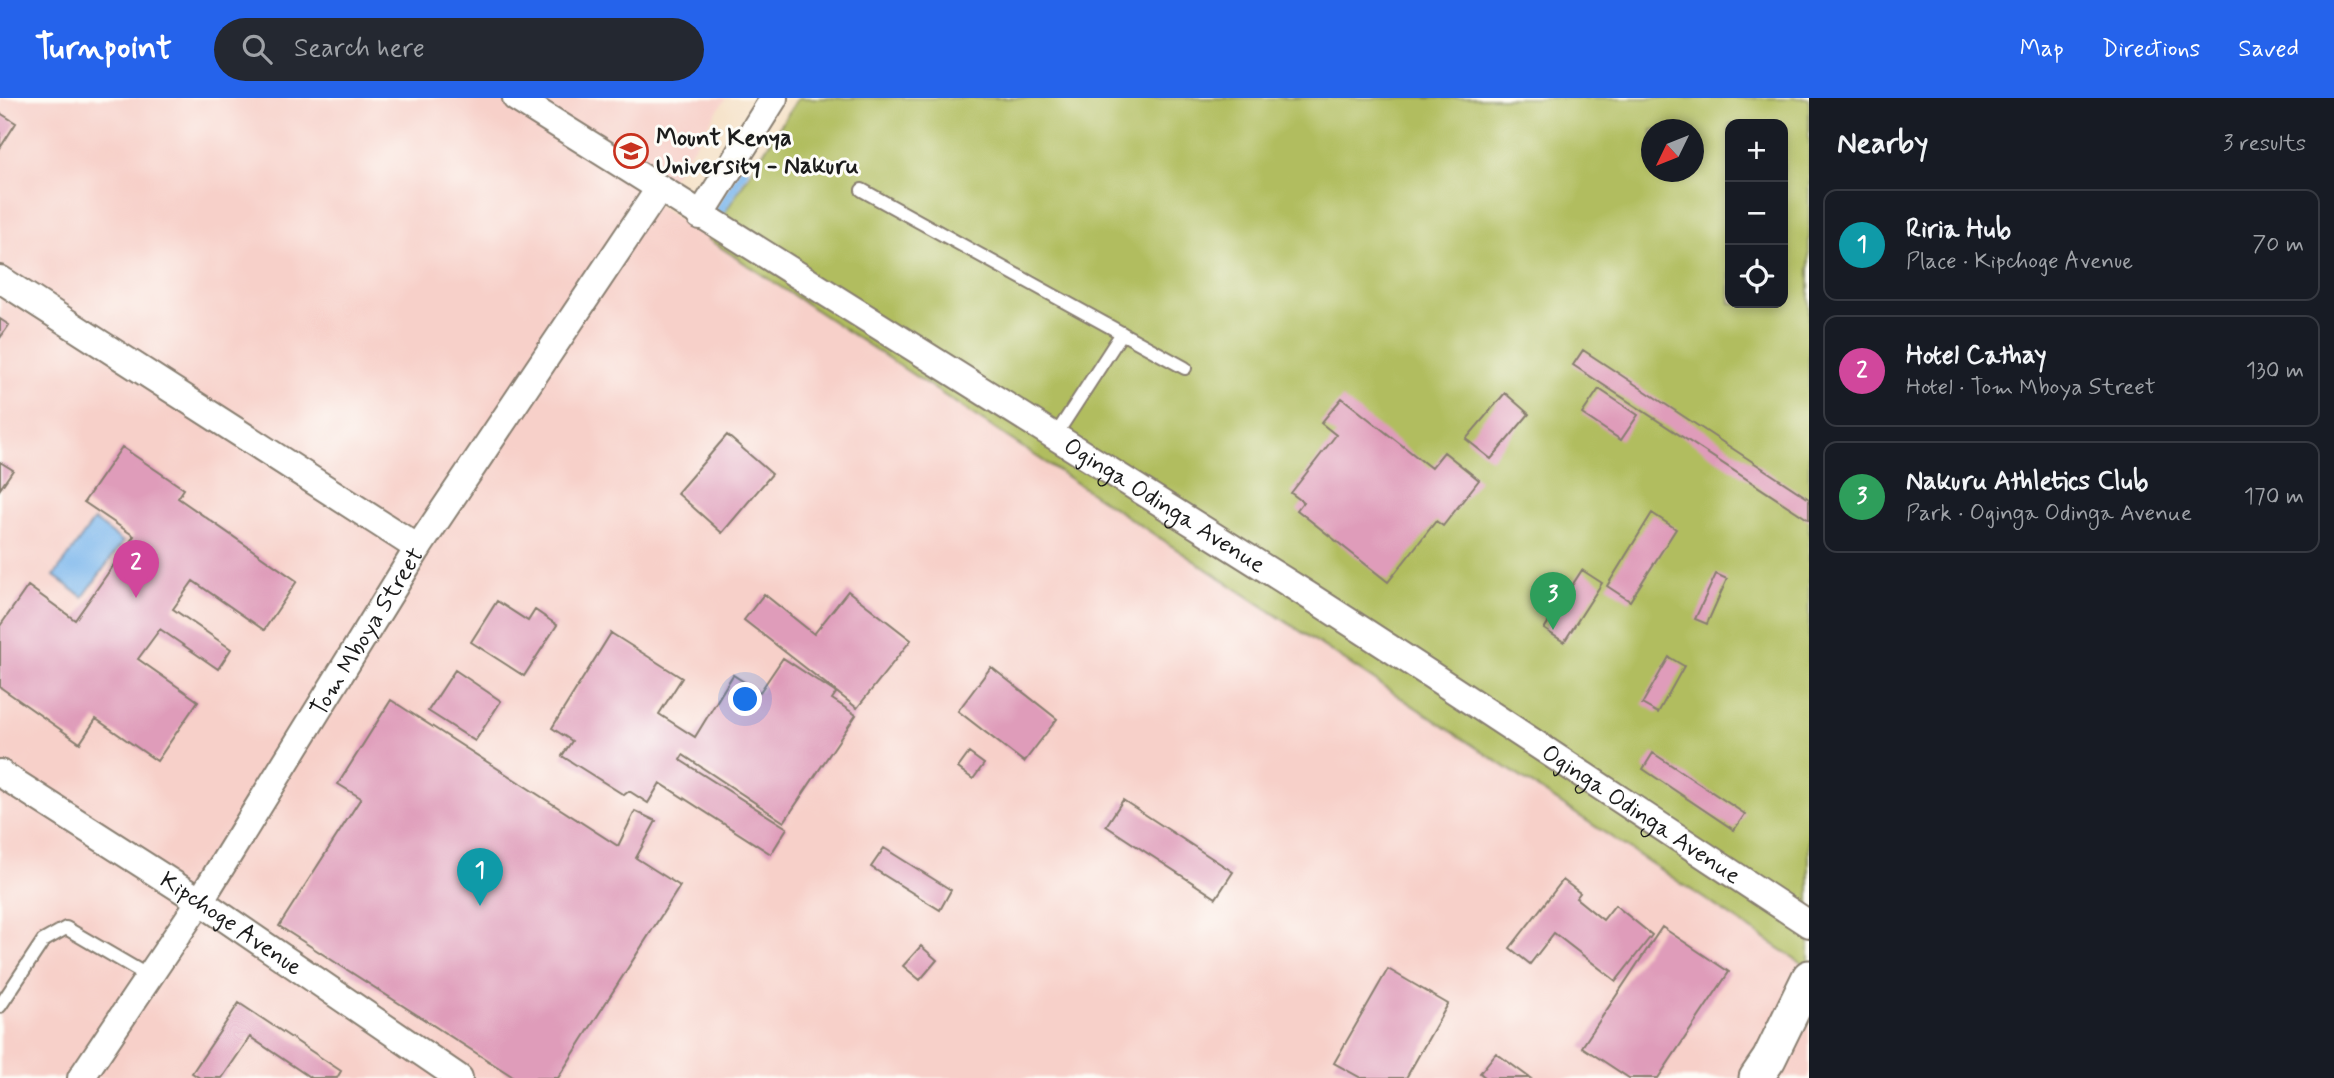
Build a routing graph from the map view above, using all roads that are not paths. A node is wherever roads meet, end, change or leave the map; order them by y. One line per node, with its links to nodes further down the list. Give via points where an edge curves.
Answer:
1 (516, 98): 3 (street, Oginga Odinga Avenue)
2 (774, 98): 5 (street)
3 (659, 189): 5 (street, Oginga Odinga Avenue); 10 (street, Tom Mboya Street)
4 (862, 190): 7 (lane)
5 (701, 216): 9 (street, Oginga Odinga Avenue)
6 (0, 279): 10 (street)
7 (1122, 333): 8 (lane); 9 (lane)
8 (1185, 368)
9 (1055, 436): 13 (street, Oginga Odinga Avenue, via 1322,604)
10 (418, 548): 12 (street, Tom Mboya Street)
11 (0, 774): 12 (street, Kipchoge Avenue)
12 (200, 901): 14 (street, Tom Mboya Street); 18 (street, Kipchoge Avenue)
13 (1809, 924)
14 (150, 976): 16 (lane, via 66,928 43,941); 17 (street, Tom Mboya Street)
15 (1809, 977): 19 (street)
16 (0, 1006)
17 (80, 1078)
18 (459, 1078)
19 (1756, 1078)

